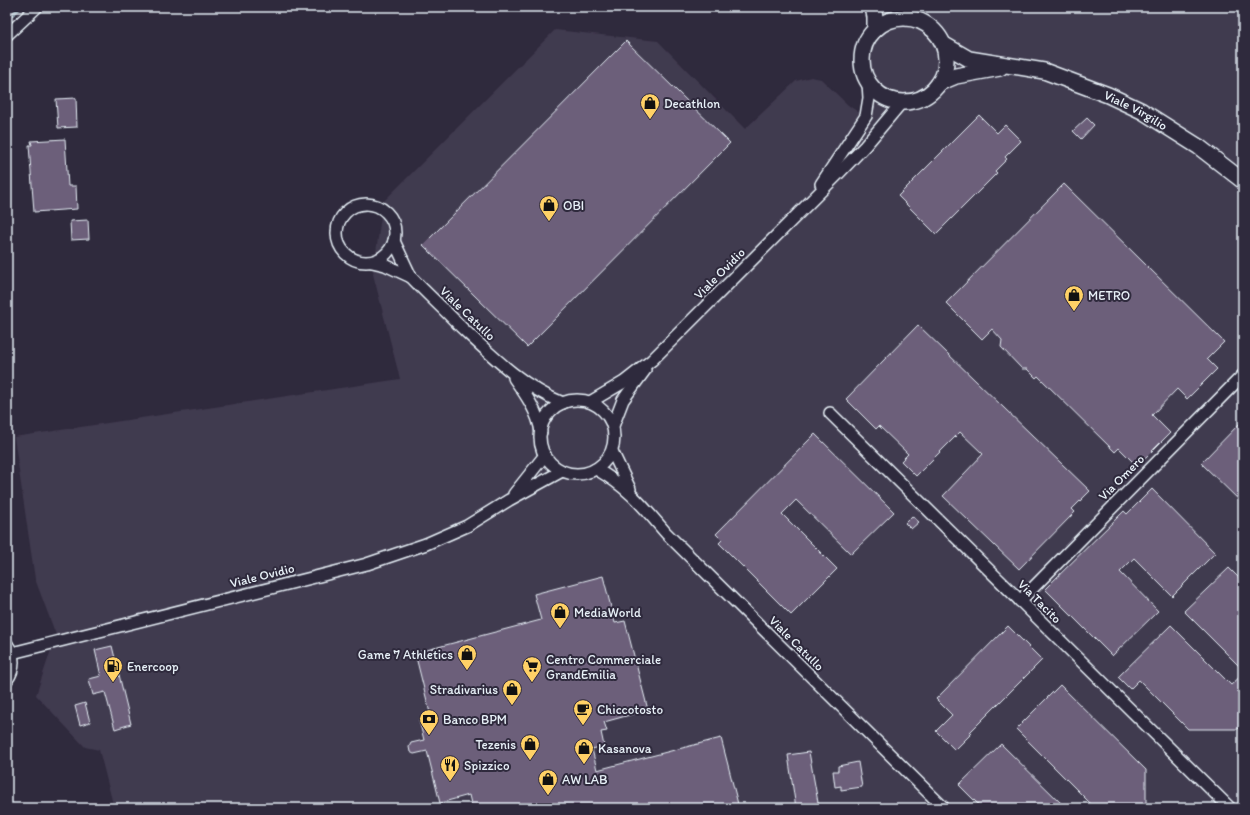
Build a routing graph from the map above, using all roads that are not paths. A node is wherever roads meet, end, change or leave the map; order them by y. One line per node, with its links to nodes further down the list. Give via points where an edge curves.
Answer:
1 (37, 7): 6 (street)
2 (873, 7): 5 (street)
3 (899, 7): 4 (street)
4 (914, 19): 5 (street, via 893,20); 7 (street, via 931,28)
5 (875, 30): 9 (street, via 868,37 862,56 863,70)
6 (7, 35)
7 (942, 44): 8 (street, Viale Virgilio, via 969,59); 10 (street, via 946,64)
8 (1015, 66): 10 (street, Viale Virgilio, via 975,72); 12 (street, Viale Virgilio, via 1055,74 1142,111 1199,147)
9 (868, 83): 11 (street, via 883,97); 13 (street, Viale Ovidio, via 868,103 862,123)
10 (939, 83): 11 (street, via 923,98)
11 (902, 102): 13 (street, Viale Ovidio, via 865,146)
12 (1243, 181)
13 (806, 206): 17 (street, Viale Ovidio)
14 (394, 241): 15 (street, via 386,254); 15 (street, Viale Catullo, via 393,222 386,211 379,207 372,204 357,205 344,213 336,233 340,248 344,254 357,261); 16 (street, Viale Catullo)
15 (372, 262): 16 (street, Viale Catullo)
16 (411, 277): 18 (street, Viale Catullo)
17 (652, 360): 20 (street, Viale Ovidio, via 624,382); 23 (street, Viale Ovidio, via 623,400)
18 (507, 368): 21 (street, Viale Catullo, via 545,396); 24 (street, Viale Catullo, via 529,400 539,420)
19 (1243, 375): 31 (street, Via Omero)
20 (590, 402): 21 (street, via 581,400); 23 (street, via 608,416)
21 (563, 403): 24 (street, via 548,414)
22 (830, 413): 31 (street, Via Tacito)
23 (613, 426): 25 (street)
24 (541, 432): 26 (street, via 541,444)
25 (612, 451): 27 (street, via 605,462); 29 (street, Viale Catullo)
26 (545, 455): 28 (street); 30 (street, Viale Ovidio)
27 (596, 469): 28 (street, via 573,474); 29 (street, Viale Catullo)
28 (562, 471): 30 (street, Viale Ovidio)
29 (633, 494): 34 (street, Viale Catullo, via 666,533)
30 (509, 500): 32 (street, Viale Ovidio, via 451,534 367,564)
31 (1020, 601): 35 (street, Via Tacito)
32 (10, 649): 33 (street, via 12,670)
33 (7, 680)
34 (944, 808)
35 (1230, 808)

